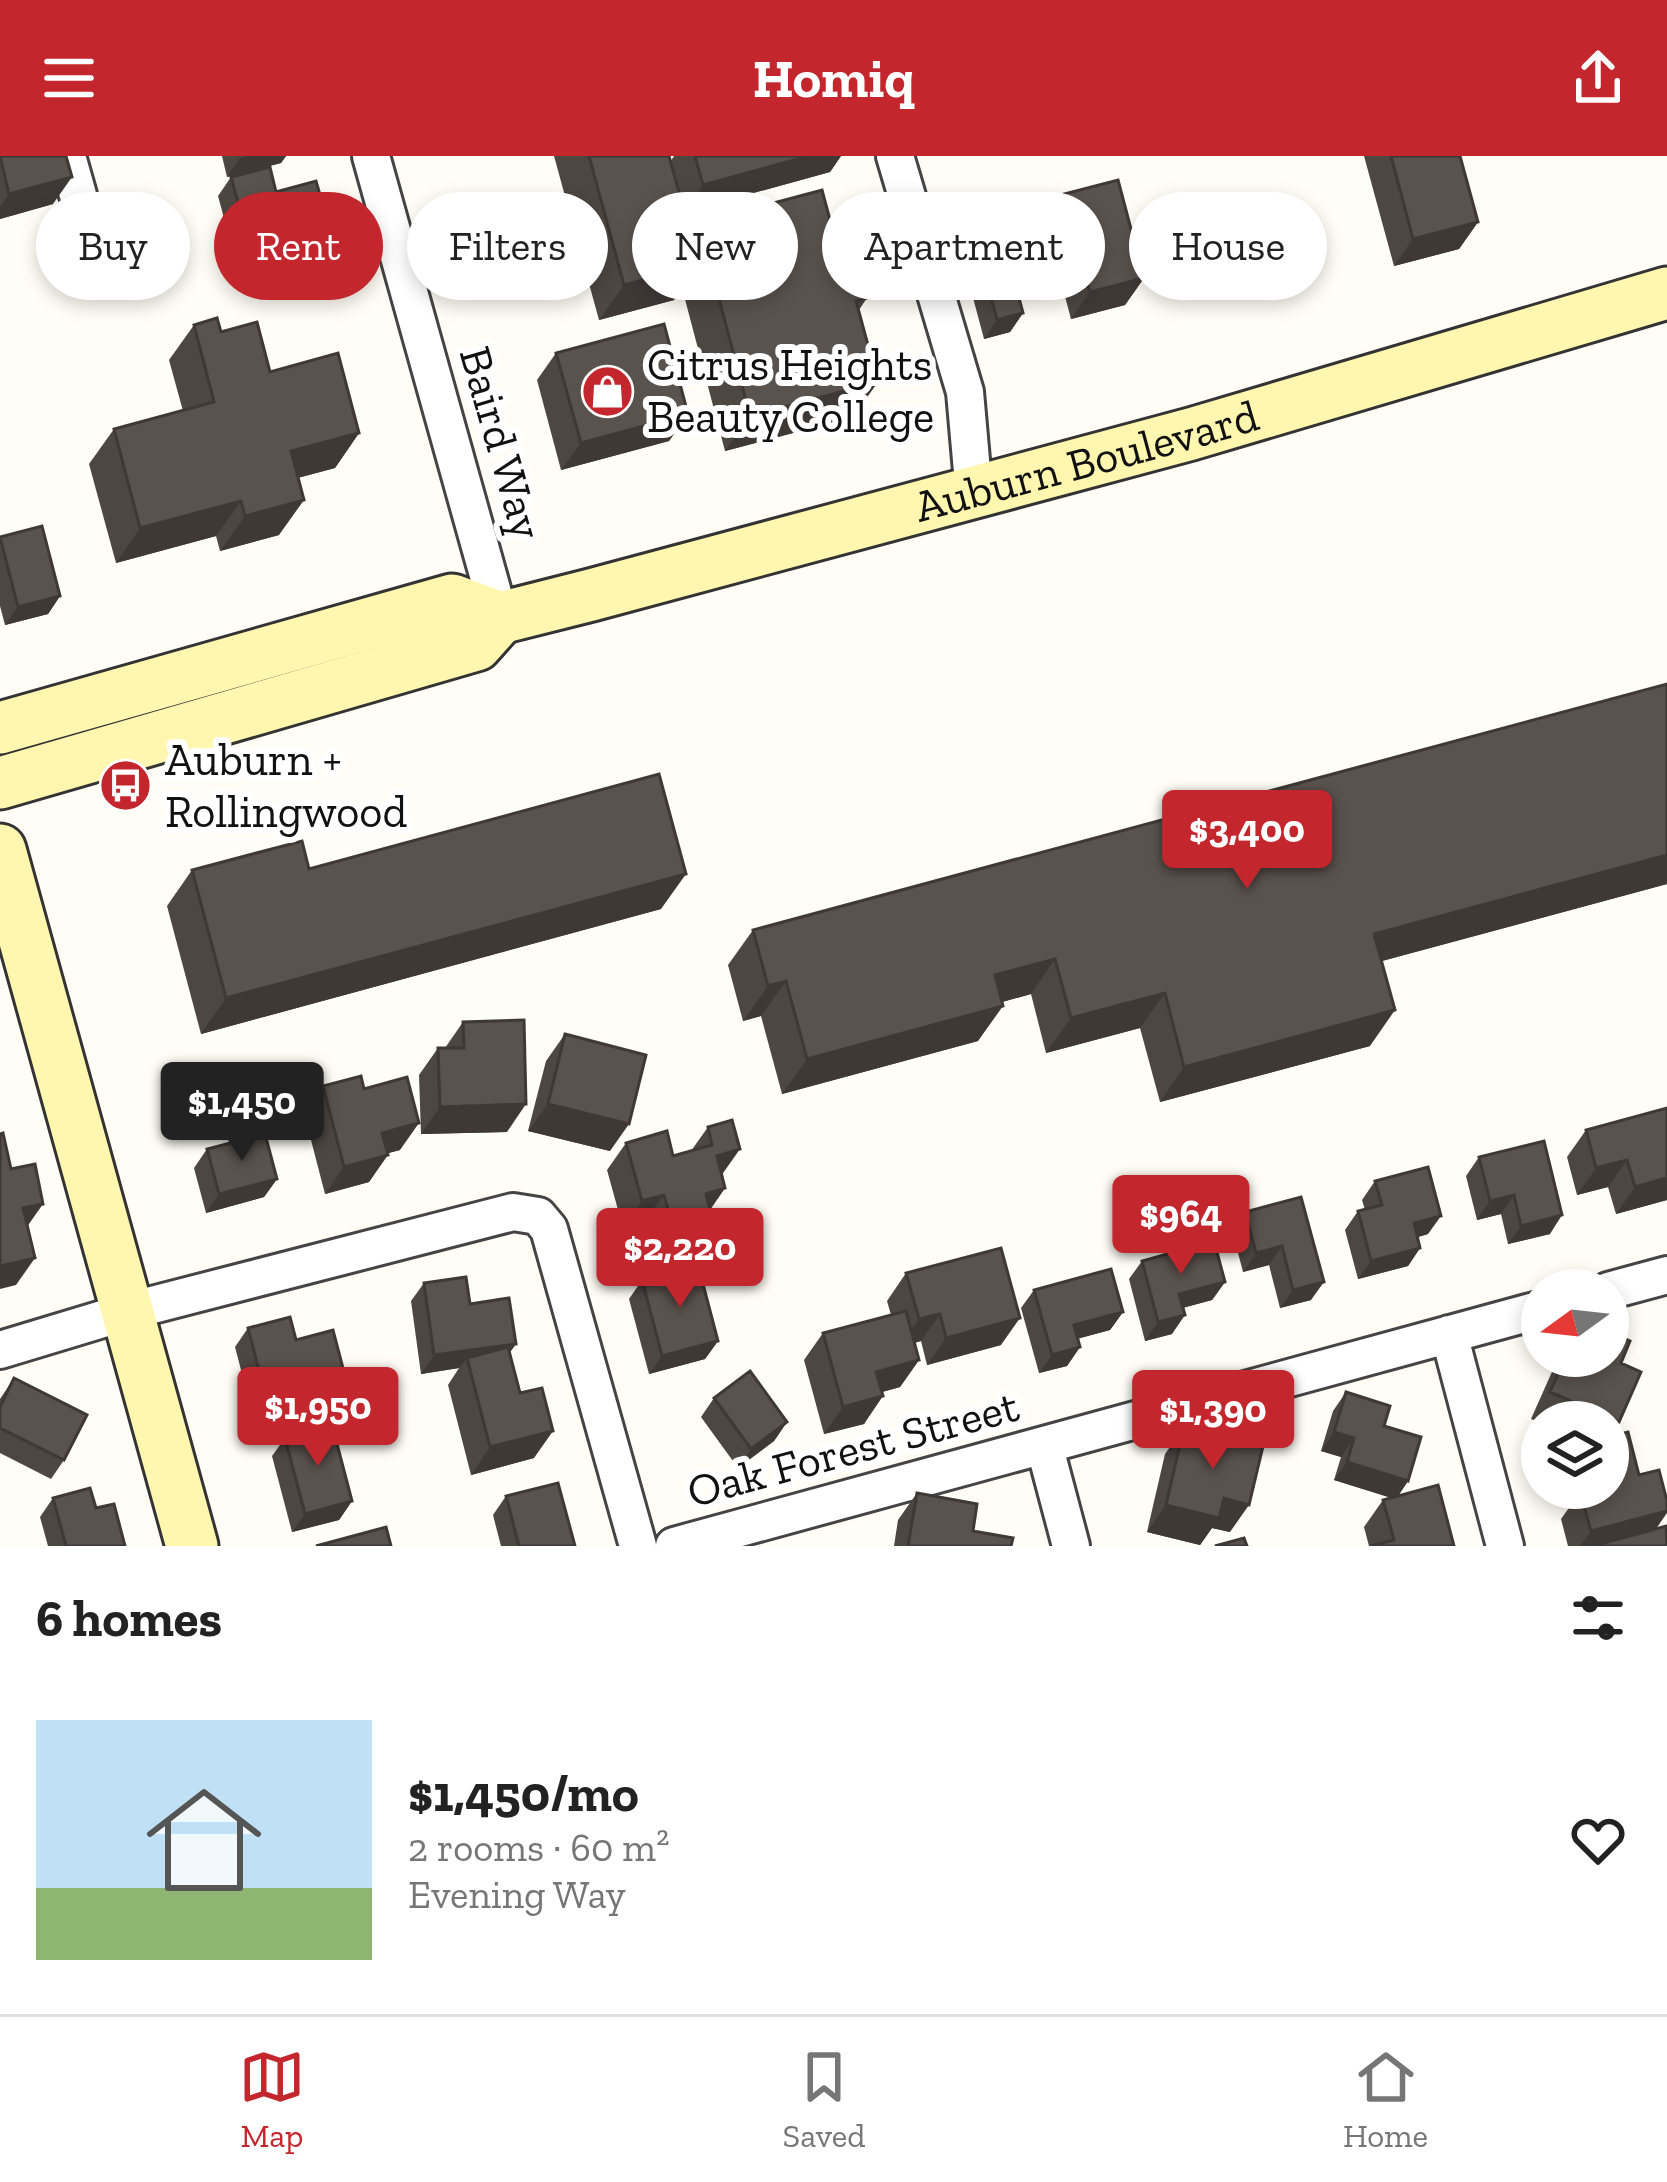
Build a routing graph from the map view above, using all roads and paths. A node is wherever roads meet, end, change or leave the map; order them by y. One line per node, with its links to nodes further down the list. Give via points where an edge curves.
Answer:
1 (67, 156): 4 (street)
2 (371, 156): 7 (street, Baird Way)
3 (895, 156): 6 (street, via 965,392)
4 (77, 192)
5 (1667, 293): 6 (main road, Auburn Boulevard)
6 (974, 494): 7 (main road, Auburn Boulevard)
7 (500, 618): 8 (main road, via 452,600); 9 (main road, Auburn Boulevard, via 476,645)
8 (0, 728)
9 (0, 783)
10 (0, 850): 13 (main road)
11 (1667, 1275): 12 (street)
12 (1629, 1286)
13 (129, 1311): 16 (street); 18 (main road); 19 (street, via 514,1212 538,1216 550,1229)
14 (1521, 1315): 15 (street, Oak Forest Street)
15 (1449, 1334): 17 (street, Oak Forest Street); 22 (street)
16 (0, 1350)
17 (1045, 1448): 20 (street, Oak Forest Street); 21 (street)
18 (193, 1546)
19 (638, 1546)
20 (674, 1546)
21 (1071, 1546)
22 (1505, 1546)

